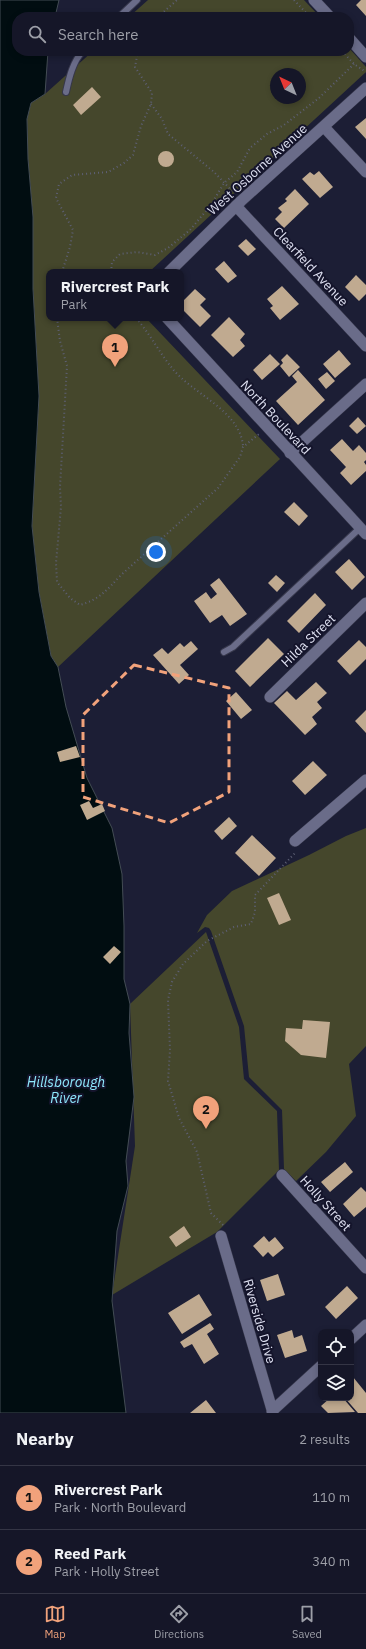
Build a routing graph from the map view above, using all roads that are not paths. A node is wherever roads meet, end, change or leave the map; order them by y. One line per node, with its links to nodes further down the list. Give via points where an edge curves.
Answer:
1 (137, 0): 3 (lane)
2 (319, 2): 4 (street)
3 (124, 12)
4 (326, 12)
5 (354, 43): 7 (street)
6 (78, 56): 9 (lane)
7 (366, 56)
8 (366, 88): 10 (street, West Osborne Avenue)
9 (66, 92)
10 (324, 127): 11 (street); 12 (street, West Osborne Avenue)
11 (366, 172)
12 (236, 201): 13 (street, West Osborne Avenue); 15 (street, Clearfield Avenue)
13 (172, 269)
14 (170, 321): 17 (street, North Boulevard)
15 (366, 346)
16 (366, 384): 17 (street)
17 (290, 453): 18 (street, North Boulevard)
18 (363, 531): 20 (lane, via 234,647)
19 (366, 604): 21 (street, Hilda Street)
20 (224, 652)
21 (270, 697)
22 (366, 780): 23 (street)
23 (295, 841)
24 (282, 1175): 26 (street, Holly Street)
25 (221, 1236): 30 (street, Riverside Drive)
26 (366, 1268)
27 (366, 1325): 28 (street)
28 (354, 1336)
29 (318, 1369): 30 (street)
30 (273, 1412)

